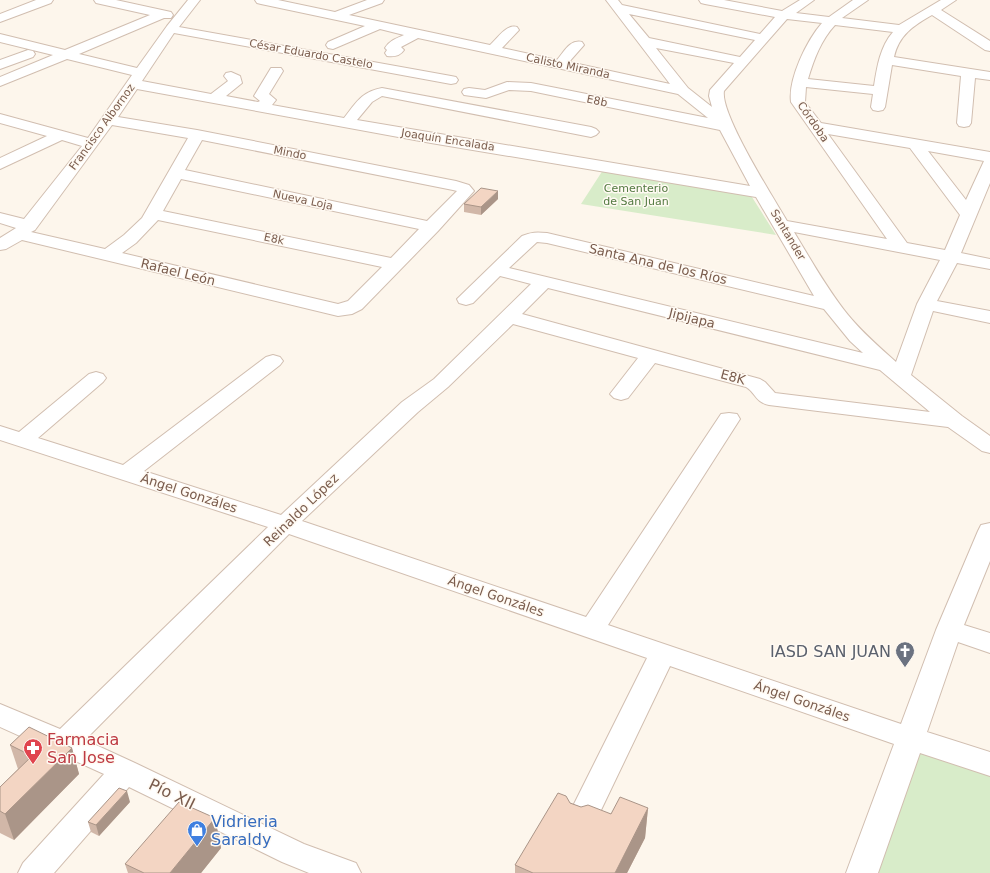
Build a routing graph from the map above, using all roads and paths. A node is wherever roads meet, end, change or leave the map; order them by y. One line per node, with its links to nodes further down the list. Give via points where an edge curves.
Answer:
1 (47, 0): 17 (street)
2 (100, 0): 14 (street, César Eduardo Castelo)
3 (194, 0): 19 (street, Francisco Albornoz)
4 (261, 0): 16 (street, Calisto Miranda)
5 (378, 0): 16 (street)
6 (705, 0): 15 (street)
7 (808, 0): 15 (street)
8 (862, 0): 18 (street, Córdoba)
9 (950, 0): 13 (street)
10 (7, 2): 12 (street)
11 (615, 4): 25 (street); 26 (street, Santander)
12 (20, 5)
13 (933, 10): 21 (street); 29 (street)
14 (163, 14): 19 (street, César Eduardo Castelo); 33 (street)
15 (784, 15): 18 (street); 25 (street)
16 (336, 16): 20 (street, Calisto Miranda)
17 (0, 18)
18 (830, 21): 21 (street); 45 (street, Córdoba, via 816,39)
19 (176, 23): 42 (street, Francisco Albornoz); 43 (street, César Eduardo Castelo)
20 (380, 26): 23 (street, Calisto Miranda); 28 (street)
21 (902, 29): 34 (street, via 895,37)
22 (513, 30): 30 (street)
23 (417, 34): 30 (street, Calisto Miranda); 31 (street, via 396,44 392,48 397,50)
24 (0, 38): 33 (street, Joaquín Encalada)
25 (763, 38): 36 (street)
26 (643, 41): 36 (street); 47 (street, Santander)
27 (576, 45): 37 (street)
28 (334, 46)
29 (990, 47)
30 (493, 50): 37 (street, Calisto Miranda)
31 (392, 53)
32 (28, 54): 35 (street)
33 (65, 55): 42 (street, Joaquín Encalada); 44 (street)
34 (886, 60): 39 (street); 46 (street)
35 (4, 61)
36 (742, 61): 56 (street, via 717,90 716,96)
37 (560, 64): 47 (street, Calisto Miranda)
38 (276, 70): 50 (street, via 261,96 269,100)
39 (968, 73): 41 (street); 55 (street)
40 (231, 76): 49 (street, via 235,83)
41 (990, 76)
42 (137, 79): 49 (street, Joaquín Encalada); 53 (street, Francisco Albornoz)
43 (451, 80)
44 (0, 82)
45 (800, 82): 46 (street); 57 (street, Córdoba, via 798,102)
46 (881, 90): 51 (street)
47 (682, 91): 56 (street, Santander)
48 (469, 92): 56 (street, E8b, via 486,94 507,86 531,87 670,116)
49 (214, 98): 50 (street, Joaquín Encalada)
50 (261, 106): 54 (street, Joaquín Encalada)
51 (878, 107)
52 (0, 118): 59 (street)
53 (108, 120): 60 (street, Mindo); 62 (street, Francisco Albornoz)
54 (347, 123): 58 (street, via 369,97 382,92); 67 (street, Joaquín Encalada)
55 (964, 123)
56 (725, 124): 67 (street, Santander)
57 (816, 127): 61 (street); 74 (street, Córdoba)
58 (591, 132)
59 (61, 135): 62 (street); 65 (street)
60 (197, 135): 66 (street); 72 (street, Mindo, via 466,189 465,194)
61 (914, 143): 63 (street); 69 (street)
62 (92, 144): 73 (street, Francisco Albornoz)
63 (990, 157)
64 (990, 163): 69 (street)
65 (0, 164)
66 (175, 173): 68 (street); 72 (street, Nueva Loja)
67 (762, 192): 71 (street, Santander)
68 (153, 214): 75 (street, via 140,230); 77 (street, E8k)
69 (968, 214): 76 (street)
70 (0, 218): 73 (street, Rafael León)
71 (782, 225): 74 (street); 83 (street, Santander)
72 (432, 227): 77 (street)
73 (12, 235): 75 (street, Rafael León)
74 (901, 247): 76 (street)
75 (110, 255): 77 (street, Rafael León, via 338,310 355,305)
76 (951, 257): 78 (street); 82 (street)
77 (394, 264)
78 (990, 264)
79 (497, 270): 80 (street, Jipijapa); 81 (street, Santa Ana de los Ríos); 83 (street, Santa Ana de los Ríos, via 528,240 540,237)
80 (544, 282): 84 (street, Reinaldo López); 88 (street, Jipijapa)
81 (466, 299)
82 (926, 304): 85 (street); 88 (street)
83 (830, 305): 88 (street, Santander, via 858,337)
84 (510, 317): 86 (street, E8K); 96 (street, Reinaldo López)
85 (990, 317)
86 (650, 355): 90 (street); 92 (street, E8K, via 753,383 759,386 769,399)
87 (273, 361): 95 (street)
88 (894, 370): 92 (street, Santander)
89 (96, 378): 93 (street)
90 (621, 394)
91 (728, 420): 98 (street)
92 (954, 421): 94 (street, Santander)
93 (11, 437): 95 (street, Ángel Gonzáles)
94 (990, 446)
95 (126, 474): 96 (street, Ángel Gonzáles)
96 (285, 524): 98 (street, Ángel Gonzáles); 104 (street, Reinaldo López)
97 (990, 531): 99 (street)
98 (592, 629): 101 (street, Ángel Gonzáles)
99 (949, 630): 100 (street); 103 (street)
100 (990, 643)
101 (663, 654): 103 (street, Ángel Gonzáles); 107 (street)
102 (0, 715): 104 (street, Pío XII)
103 (909, 738): 105 (street, Ángel Gonzáles); 110 (street)
104 (63, 744): 106 (street, Pío XII)
105 (990, 764)
106 (125, 771): 108 (street); 109 (street, Pío XII, via 292,853)
107 (580, 822)
108 (34, 873)
109 (345, 873)
110 (862, 873)

